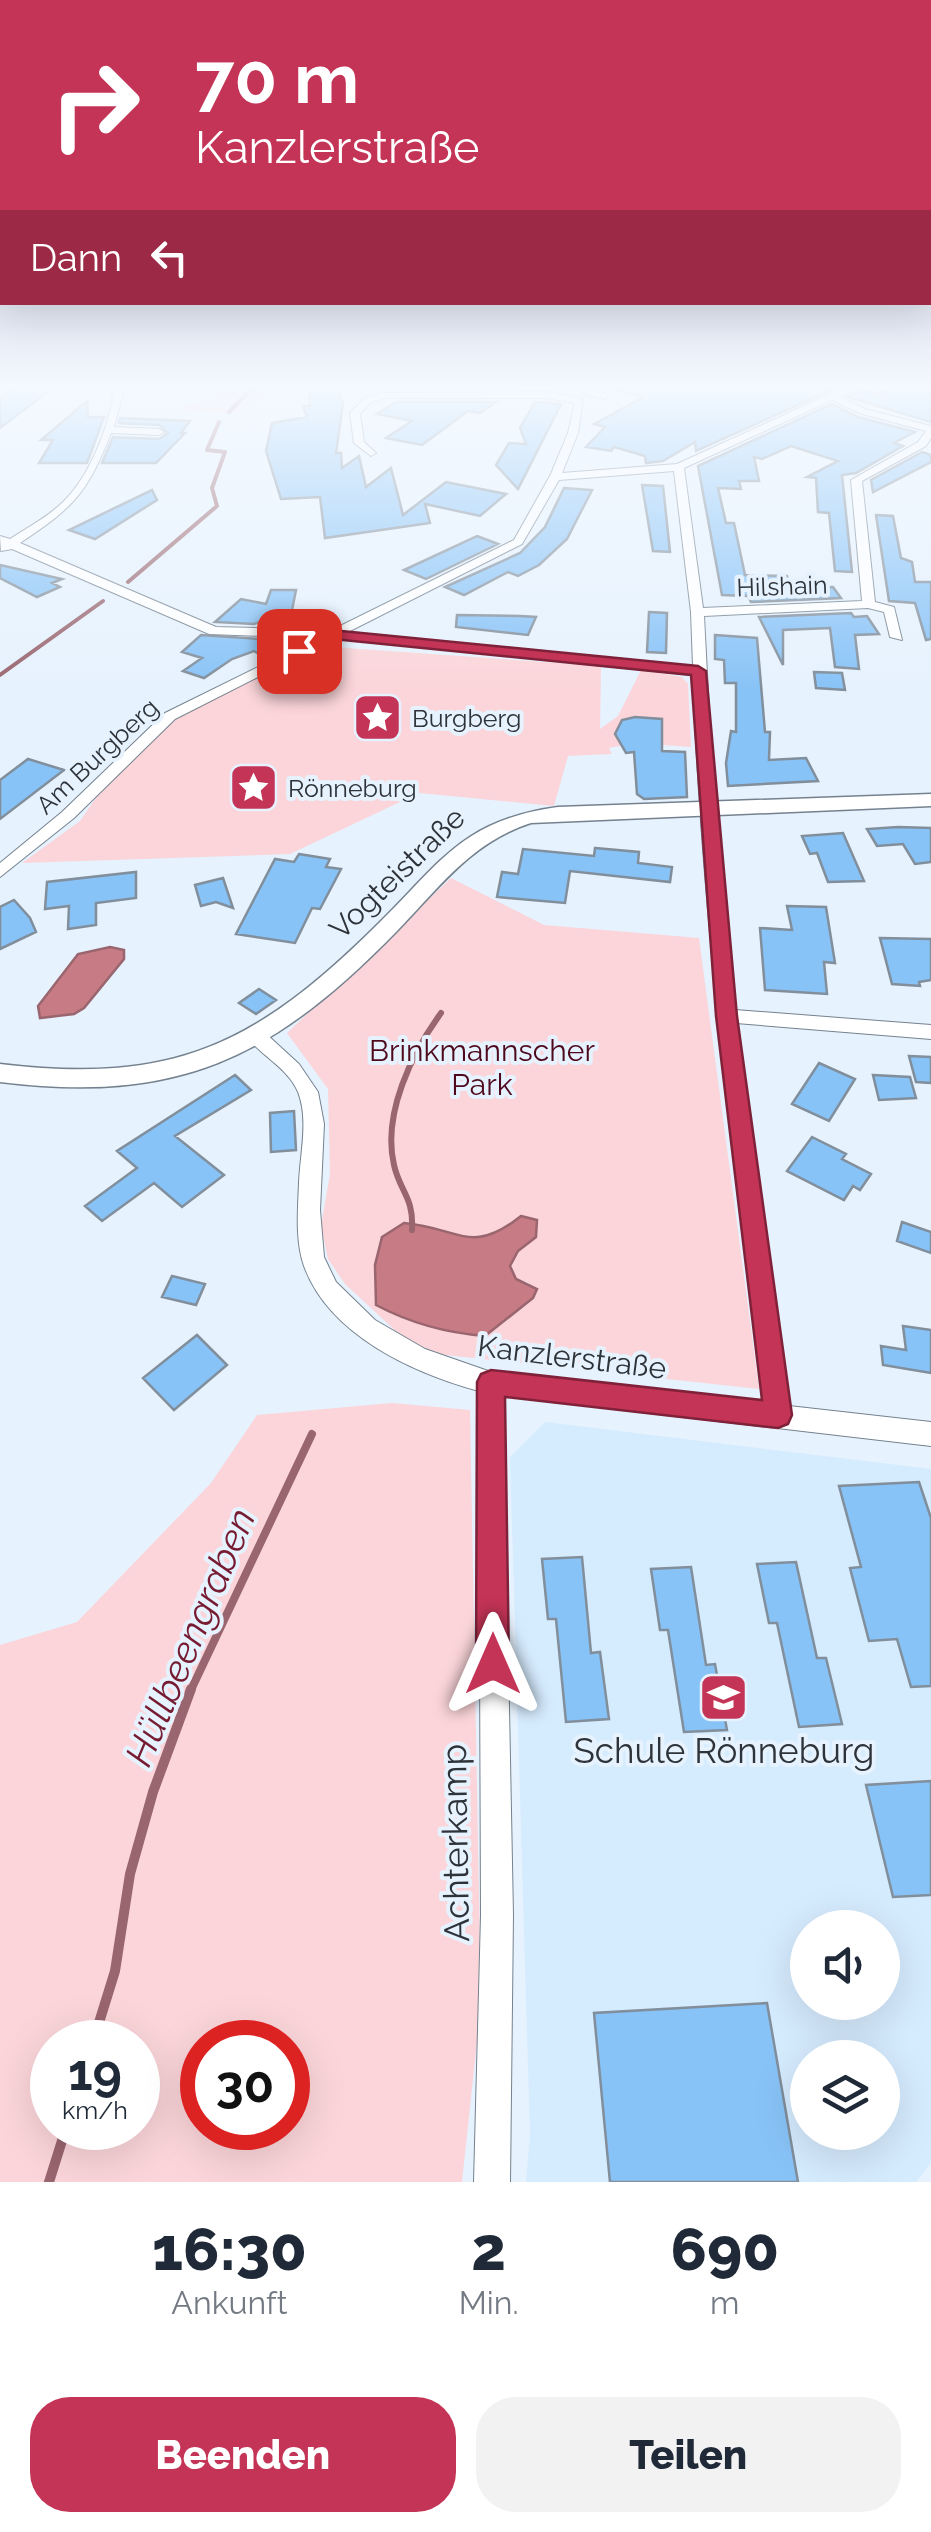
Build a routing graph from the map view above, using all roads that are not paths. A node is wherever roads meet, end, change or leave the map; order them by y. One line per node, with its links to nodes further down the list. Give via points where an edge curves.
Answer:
1 (83, 486): 5 (street, via 78,497)
2 (549, 486): 8 (street, Am Burgberg, via 518,542)
3 (682, 486): 7 (street)
4 (857, 486): 6 (street, Hilshain)
5 (4, 545): 8 (street, via 214,631)
6 (869, 604): 7 (street, Hilshain); 9 (street, Hilshain, via 890,610)
7 (697, 612): 10 (street)
8 (331, 634): 10 (street); 13 (street, Am Burgberg, via 170,716)
9 (897, 637)
10 (698, 671): 12 (street)
11 (931, 800): 12 (street, Vogteistraße)
12 (706, 808): 14 (street); 16 (street, Vogteistraße, via 535,814 496,825 470,842 336,976)
13 (0, 872)
14 (726, 1016): 15 (street); 19 (street)
15 (931, 1032)
16 (256, 1036): 17 (street, Vogteistraße, via 200,1064 136,1080 59,1084); 18 (street, Kanzlerstraße, via 307,1089 315,1123 311,1240 318,1272 399,1349)
17 (0, 1074)
18 (491, 1382): 19 (street, Kanzlerstraße); 21 (street, Achterkamp, via 497,1915)
19 (778, 1415): 20 (street, Kanzlerstraße)
20 (931, 1434)
21 (492, 2182)

